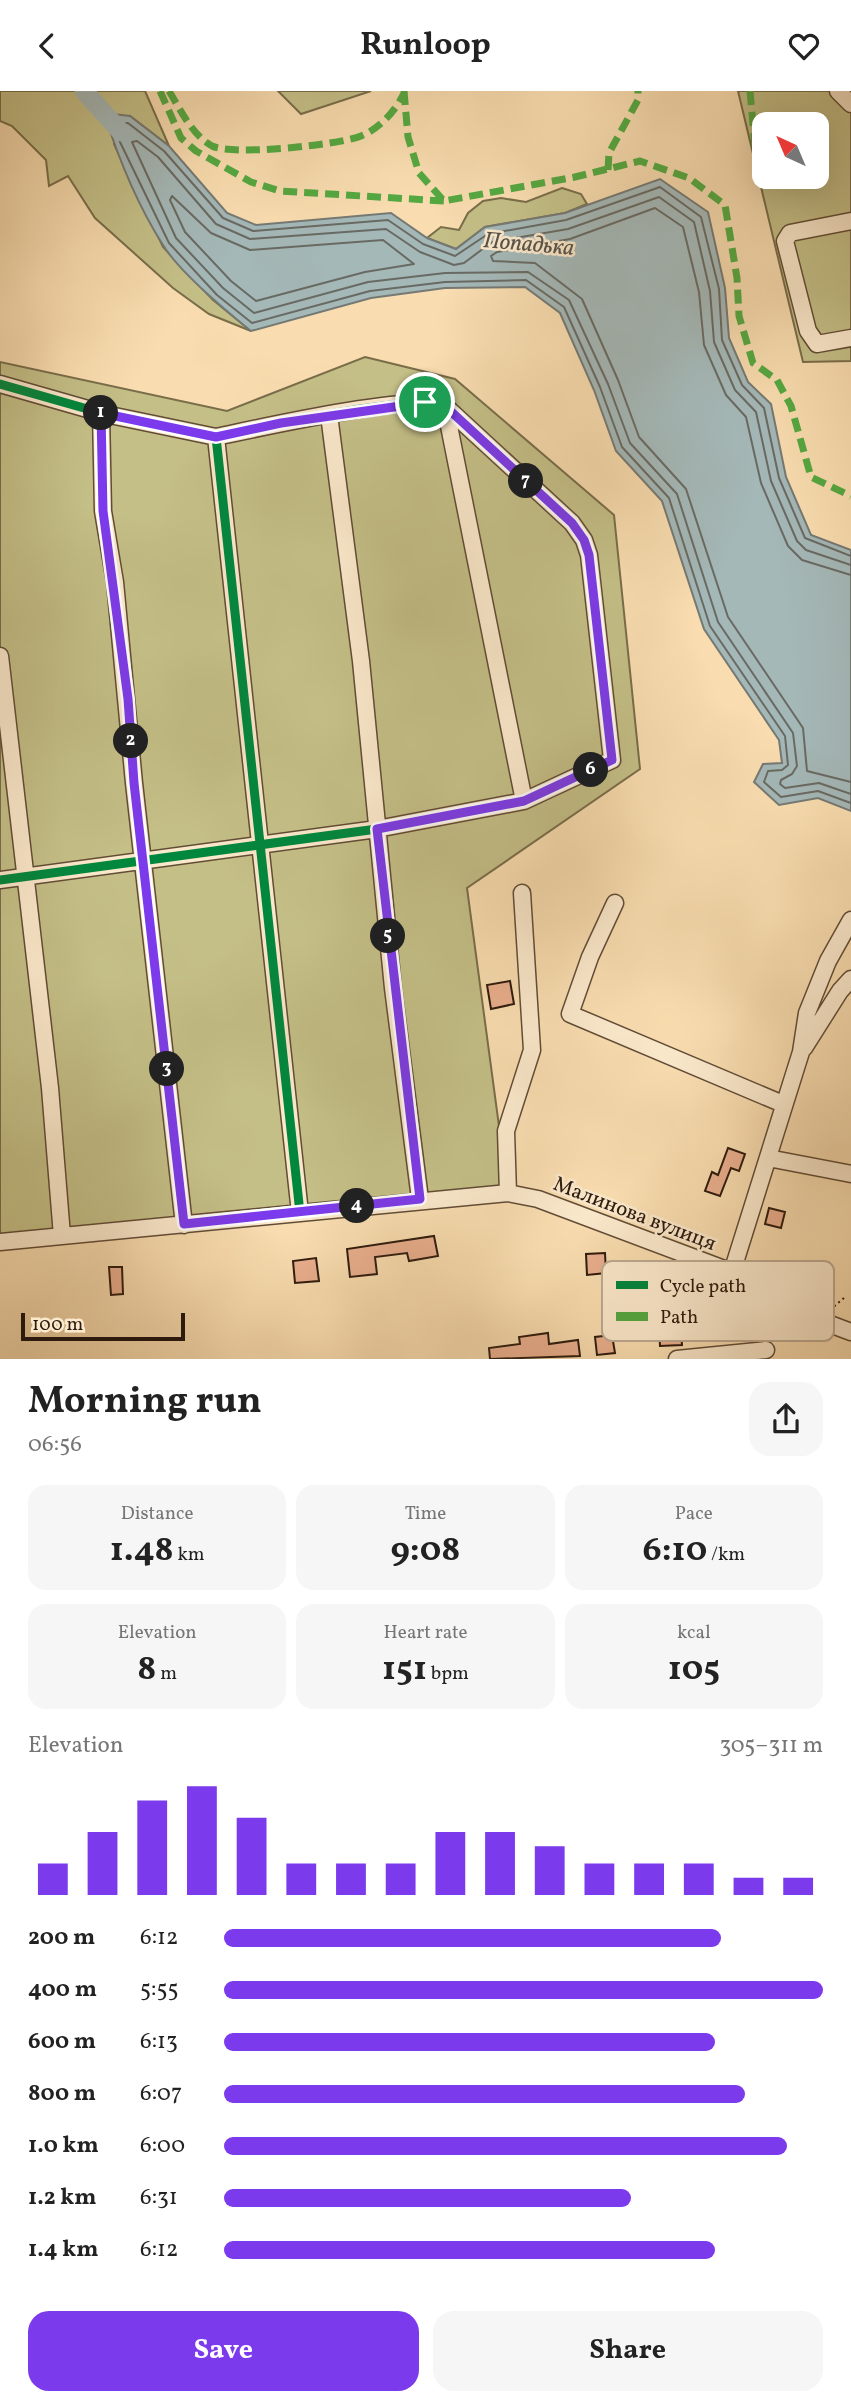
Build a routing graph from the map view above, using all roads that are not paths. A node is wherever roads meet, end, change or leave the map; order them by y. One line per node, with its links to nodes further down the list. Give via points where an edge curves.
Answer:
1 (838, 91): 2 (street)
2 (851, 104)
3 (851, 221): 4 (street, via 790,233 785,241 808,331 817,344)
4 (851, 338)
5 (0, 384): 7 (street)
6 (445, 406): 8 (street, via 436,401); 11 (street); 11 (street, via 572,523 589,555 612,760)
7 (101, 413): 9 (street); 14 (street, via 103,511)
8 (329, 415): 9 (street); 12 (street)
9 (216, 437): 13 (street)
10 (0, 656): 15 (street)
11 (524, 801): 12 (street)
12 (377, 829): 13 (street); 26 (street)
13 (260, 845): 14 (street); 27 (street)
14 (143, 861): 15 (street); 28 (street)
15 (26, 877): 16 (street); 29 (street)
16 (0, 880)
17 (522, 893): 25 (street, via 531,1050 506,1131)
18 (615, 903): 22 (street, via 570,1014)
19 (851, 920): 21 (street, via 807,1013)
20 (851, 979): 21 (street)
21 (801, 1052): 22 (street)
22 (783, 1104): 23 (street)
23 (768, 1158): 24 (street); 32 (street)
24 (851, 1174)
25 (508, 1193): 26 (street, Малинова вулиця); 31 (street, Малинова вулиця, via 538,1199)
26 (420, 1199): 27 (street, Малинова вулиця)
27 (300, 1213): 28 (street, Малинова вулиця)
28 (184, 1224): 29 (street, Малинова вулиця)
29 (62, 1236): 30 (street, Малинова вулиця)
30 (0, 1242)
31 (703, 1261)
32 (735, 1261)
33 (834, 1326): 34 (street)
34 (851, 1332)
35 (766, 1354): 36 (street)
36 (677, 1359)

